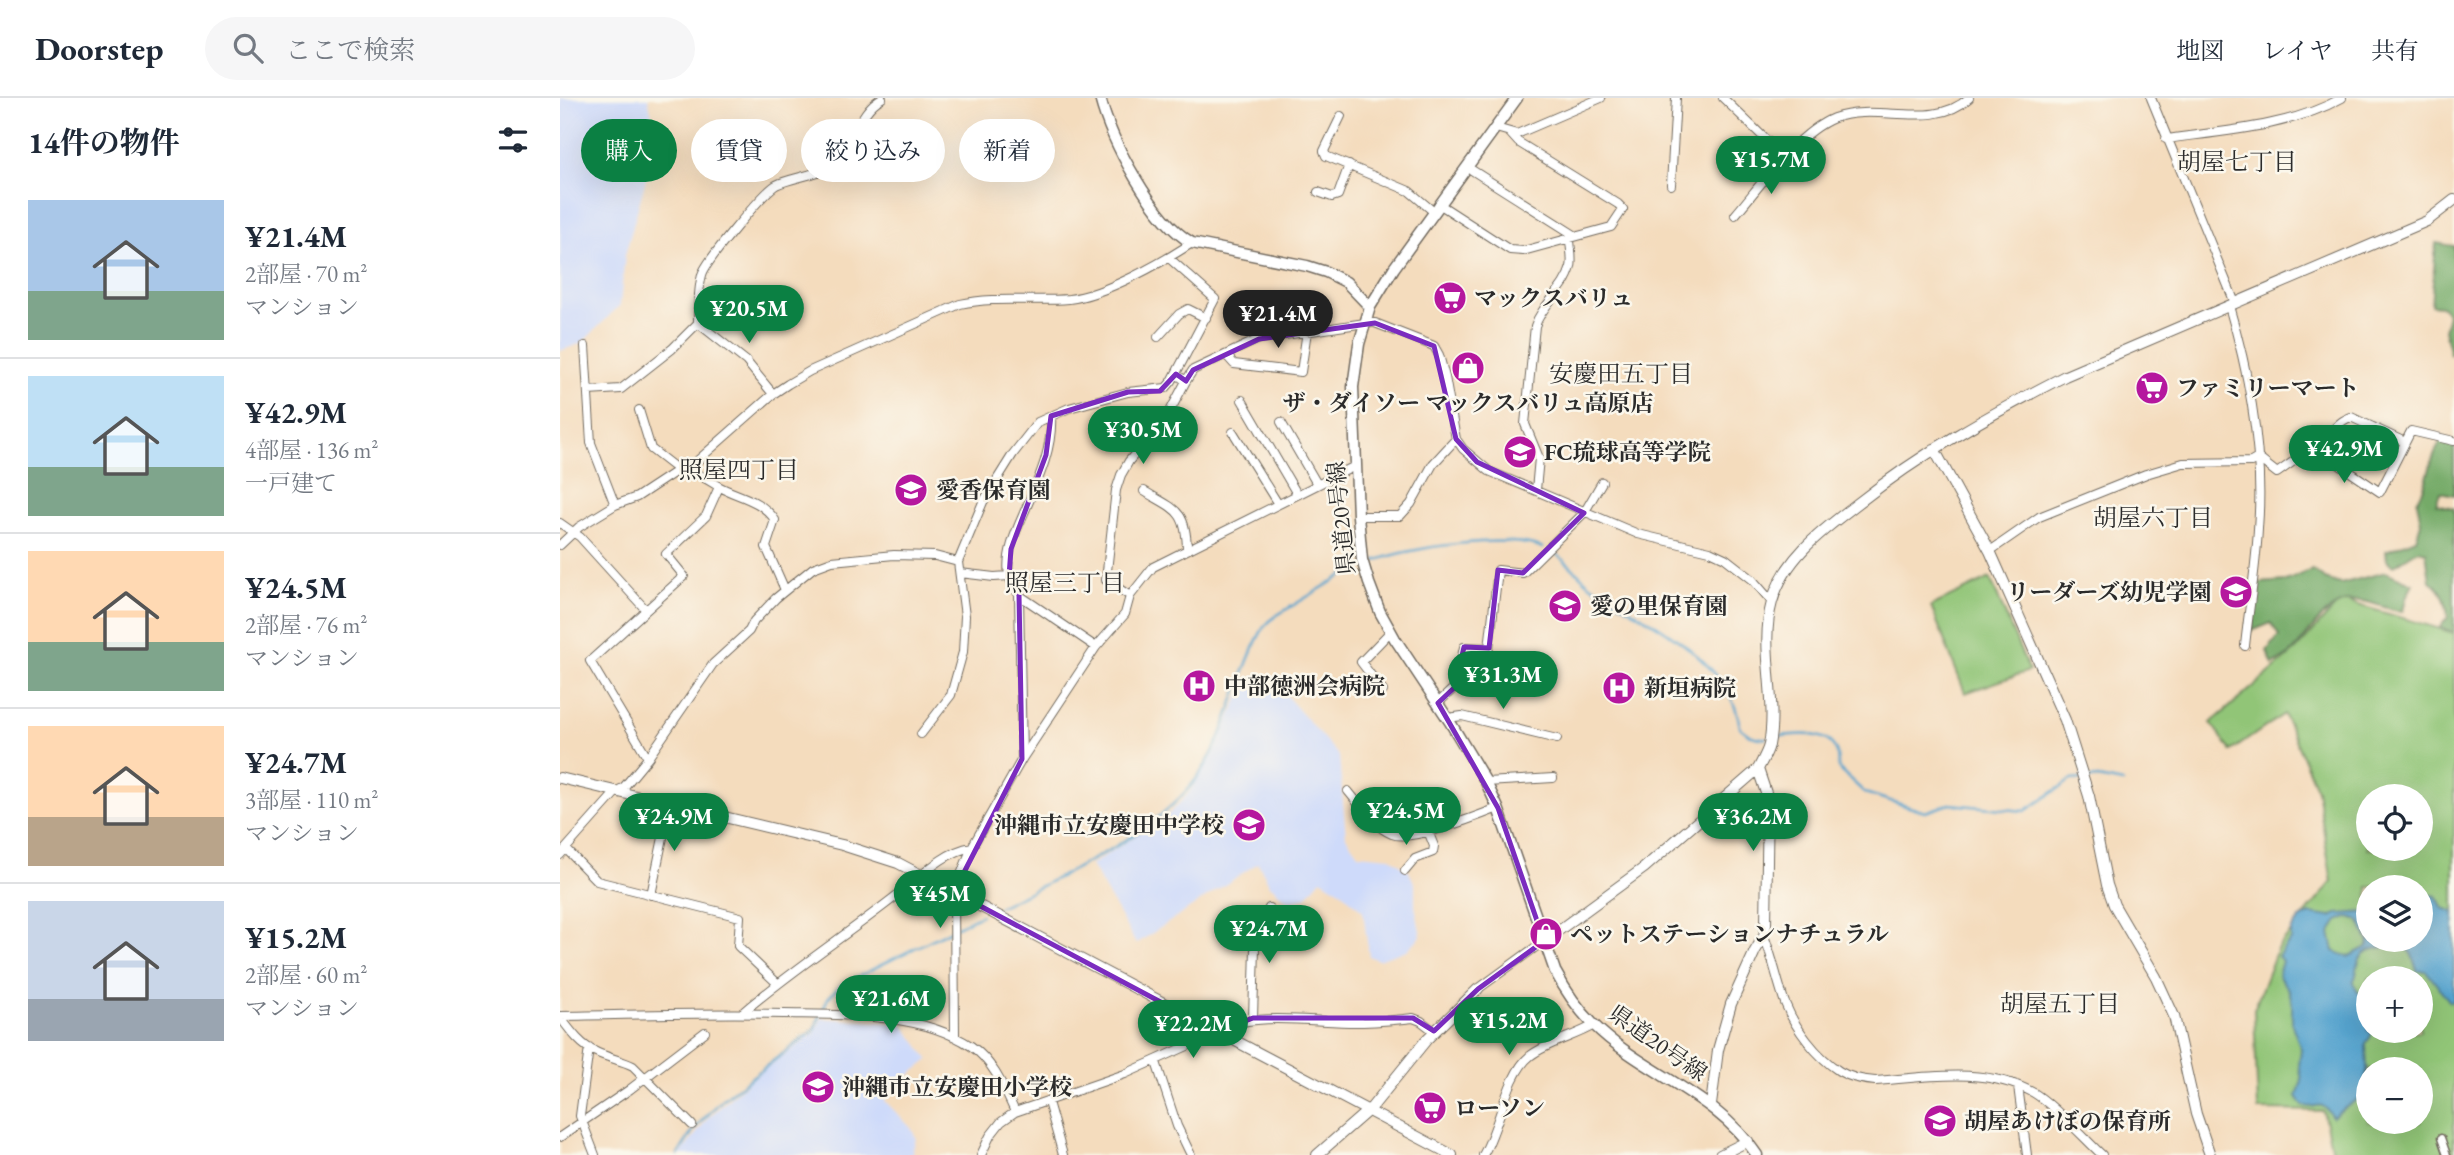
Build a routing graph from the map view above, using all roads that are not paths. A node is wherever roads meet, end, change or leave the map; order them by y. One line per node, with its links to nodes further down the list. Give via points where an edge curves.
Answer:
1 (883, 98): 28 (street, via 869,110 831,165 773,187 754,204 702,273)
2 (1100, 98): 23 (main road, via 1118,147 1158,212)
3 (1517, 98): 11 (main road, 県道20号線)
4 (1601, 98): 12 (street, via 1517,134)
5 (1676, 98): 17 (street)
6 (1723, 98): 14 (street)
7 (1969, 98): 14 (street, via 1943,113 1881,112 1836,118 1806,136)
8 (2151, 98): 13 (street)
9 (2342, 98): 13 (street, via 2279,121)
10 (1341, 116): 15 (street, via 1324,150 1326,156)
11 (1496, 128): 12 (street); 16 (main road, 県道20号線)
12 (1509, 132): 22 (street, via 1623,209 1611,227)
13 (2166, 139): 25 (street)
14 (1785, 158): 21 (street)
15 (1349, 165): 18 (street, via 1338,195); 20 (street)
16 (1467, 166): 20 (main road, 県道20号線); 22 (street)
17 (1671, 186)
18 (1318, 192)
19 (2454, 200): 25 (street, via 2427,221)
20 (1436, 208): 22 (street, via 1510,250 1523,251); 26 (main road, 県道20号線)
21 (1735, 215)
22 (1573, 237): 57 (street, via 1572,267 1550,303 1539,312 1535,326 1525,424 1539,458)
23 (1192, 243): 24 (street); 26 (main road, via 1326,272 1346,282)
24 (1169, 258): 27 (street, via 1215,299); 37 (street, via 1089,296 979,299 960,304 810,371)
25 (2232, 304): 48 (street, via 2065,376); 50 (street, via 2252,400)
26 (1370, 307): 29 (main road, 県道20号線)
27 (1206, 318): 31 (street, via 1188,309); 34 (street)
28 (698, 323): 36 (street, via 621,389); 37 (street, via 746,361)
29 (1365, 323): 30 (street); 44 (street, via 1434,346 1446,377); 51 (main road, 県道20号線, via 1354,377)
30 (1307, 331): 33 (street, via 1259,339); 33 (street, via 1301,372 1234,363)
31 (1158, 337)
32 (585, 346): 36 (street)
33 (1226, 355): 35 (street, via 1193,370)
34 (1175, 374): 35 (street); 40 (street, via 1166,388 1128,392)
35 (1186, 381): 74 (street, via 1168,415 1129,461 1116,489 1106,580)
36 (588, 391): 61 (street, via 591,443)
37 (773, 394): 52 (street)
38 (1242, 400): 59 (street)
39 (639, 410): 53 (street, via 652,449)
40 (1051, 416): 69 (street, via 1028,432 1013,454 983,502); 71 (street, via 1052,433 1016,530)
41 (1281, 422): 55 (street)
42 (2373, 427): 45 (street); 47 (street); 49 (street, via 2351,417 2344,420)
43 (1233, 432): 60 (street)
44 (1456, 439): 57 (street, via 1489,471); 63 (street, via 1433,464 1400,516)
45 (2364, 441)
46 (2454, 441): 47 (street, via 2411,430)
47 (2405, 442): 49 (street, via 2380,492)
48 (1934, 449): 68 (street); 75 (street, via 1804,548 1780,580)
49 (2319, 451): 50 (street, via 2311,449 2277,473)
50 (2258, 458): 68 (street, via 2251,462 2183,463 2146,474 2039,517); 78 (street, via 2259,527)
51 (1355, 466): 55 (street); 63 (main road, 県道20号線)
52 (688, 469): 53 (street); 56 (street)
53 (678, 470): 61 (street, via 637,497)
54 (1602, 482): 62 (street)
55 (1317, 484): 59 (street)
56 (719, 487): 72 (street, via 760,505 775,520 766,547); 76 (street, via 706,516 666,554 684,576)
57 (1536, 490): 62 (street)
58 (1144, 491): 67 (street, via 1186,523)
59 (1297, 494): 60 (street)
60 (1278, 504): 67 (street)
61 (615, 505): 65 (street)
62 (1584, 513): 75 (street, via 1638,534 1717,554 1752,579); 81 (street, via 1523,573 1498,570 1489,648 1464,647 1455,687)
63 (1358, 516): 77 (main road, 県道20号線, via 1362,560)
64 (560, 523): 65 (street)
65 (573, 533): 66 (street); 76 (street)
66 (560, 545)
67 (1187, 549): 74 (street, via 1153,566)
68 (1990, 551): 139 (street, via 2051,686 2086,785 2114,905 2174,1016)
69 (958, 562): 70 (street); 72 (street, via 894,555 832,561 813,568)
70 (960, 573): 71 (street); 83 (street, via 963,652 951,695)
71 (1009, 576): 73 (street)
72 (785, 590): 85 (street, via 713,664)
73 (1019, 595): 79 (street); 86 (street)
74 (1130, 596): 79 (street, via 1125,614)
75 (1772, 602): 87 (street, via 1767,645 1772,720)
76 (646, 610): 85 (street, via 590,661)
77 (1391, 631): 80 (street, via 1362,662); 81 (main road, 県道20号線)
78 (2245, 646)
79 (1096, 647): 86 (street)
80 (1383, 691)
81 (1438, 703): 82 (main road, 県道20号線)
82 (1448, 718): 84 (street, via 1462,716); 90 (main road, 県道20号線)
83 (921, 734)
84 (1557, 739)
85 (648, 758): 92 (street)
86 (1022, 759): 96 (street)
87 (1758, 769): 103 (street, via 1768,799); 104 (street, via 1644,868)
88 (560, 778): 92 (street)
89 (1553, 778): 90 (street)
90 (1486, 782): 94 (main road, 県道20号線)
91 (1348, 791): 95 (street, via 1381,828 1394,835)
92 (616, 792): 93 (street); 97 (street)
93 (670, 804): 99 (street, via 871,853); 101 (street)
94 (1498, 808): 95 (street); 104 (main road, 県道20号線)
95 (1428, 831): 98 (street, via 1433,852 1415,859)
96 (972, 847): 99 (street, via 960,849); 100 (street)
97 (563, 852): 101 (street, via 597,881)
98 (1405, 871)
99 (920, 875): 100 (street); 105 (street)
100 (954, 892): 113 (street); 114 (street)
101 (651, 895): 105 (street, via 740,917 738,946)
102 (1269, 908): 109 (street, via 1255,948)
103 (1764, 936): 118 (street, via 1798,1029 1838,1071 1875,1081 1980,1075); 120 (street, via 1731,1004 1718,1050)
104 (1544, 941): 106 (street); 110 (main road, 県道20号線, via 1561,982)
105 (778, 983): 107 (street)
106 (1478, 989): 111 (street)
107 (742, 1013): 108 (street); 114 (street, via 910,1022)
108 (560, 1016): 115 (street)
109 (1253, 1018): 111 (street, via 1359,1022 1413,1018); 113 (street)
110 (1594, 1025): 120 (main road, 県道20号線); 134 (street, via 1540,1049 1520,1066)
111 (1434, 1031): 122 (street)
112 (705, 1032): 117 (street)
113 (1217, 1032): 116 (street); 122 (street)
114 (955, 1036): 121 (street, via 990,1065)
115 (589, 1048): 117 (street, via 633,1066); 123 (street)
116 (1156, 1062): 119 (street); 131 (street)
117 (644, 1077): 123 (street); 124 (street)
118 (2018, 1086): 137 (street); 138 (street, via 2036,1095)
119 (1048, 1102): 121 (street); 130 (street)
120 (1711, 1105): 127 (main road, 県道20号線)
121 (1015, 1112): 129 (street, via 1001,1122)
122 (1368, 1112): 132 (street); 133 (street)
123 (582, 1121): 125 (street); 128 (street)
124 (692, 1125)
125 (560, 1137)
126 (2441, 1138): 140 (street)
127 (1748, 1141): 135 (street); 136 (main road, 県道20号線)
128 (595, 1155)
129 (981, 1155)
130 (1063, 1155)
131 (1191, 1155)
132 (1317, 1155)
133 (1452, 1155)
134 (1483, 1155)
135 (1720, 1155)
136 (1757, 1155)
137 (2027, 1155)
138 (2102, 1155)
139 (2210, 1155)
140 (2447, 1155)

